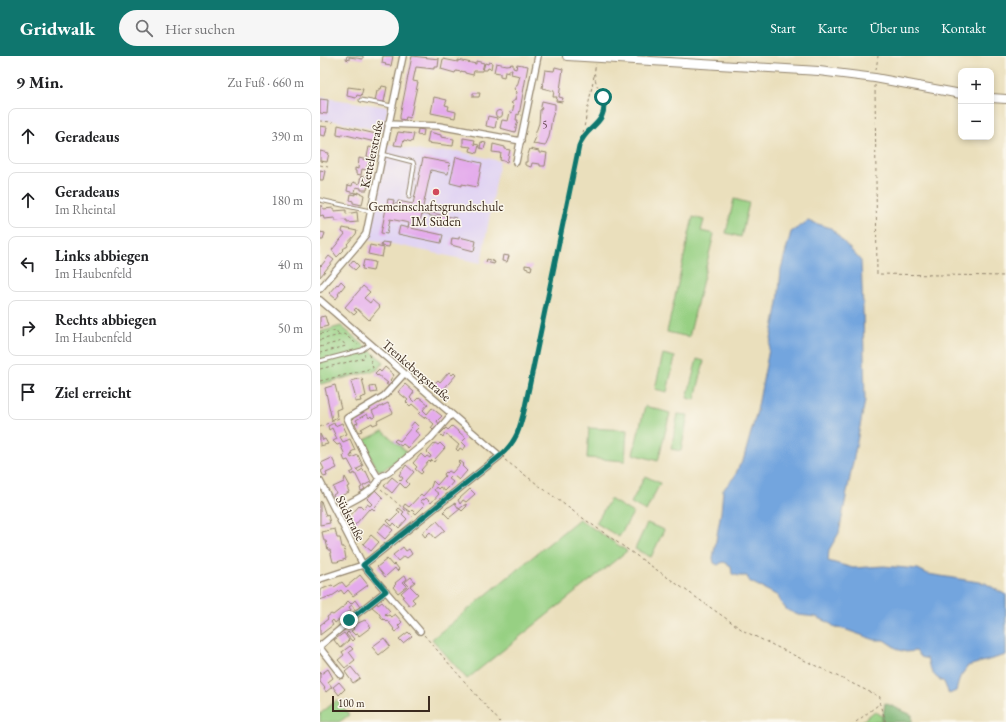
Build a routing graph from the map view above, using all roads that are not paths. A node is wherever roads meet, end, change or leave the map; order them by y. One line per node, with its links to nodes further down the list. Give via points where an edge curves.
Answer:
1 (403, 56): 8 (street, Kettelerstraße)
2 (538, 56): 10 (street)
3 (567, 56): 4 (street, via 819,71 875,78)
4 (958, 93)
5 (994, 98): 6 (street)
6 (1006, 99)
7 (361, 100): 8 (lane)
8 (392, 106): 9 (street, Kettelerstraße)
9 (388, 124): 10 (street, via 439,126); 11 (street, Kettelerstraße)
10 (521, 141): 12 (street)
11 (382, 154): 13 (lane, via 413,162); 15 (street, Kettelerstraße)
12 (516, 162)
13 (409, 197)
14 (320, 200): 15 (lane)
15 (370, 211): 16 (street, Kettelerstraße, via 366,234)
16 (320, 289)
17 (320, 300): 18 (street, Trenkebergstraße)
18 (370, 344): 19 (lane, via 362,350); 20 (street, Trenkebergstraße)
19 (320, 361)
20 (404, 374): 21 (street, Trenkebergstraße); 22 (street, via 384,396 347,418 367,459)
21 (451, 415): 22 (street, via 431,438); 25 (street, Trenkebergstraße, via 500,456)
22 (380, 477): 24 (street, via 376,484 360,497)
23 (320, 481): 24 (street, Südstraße)
24 (335, 510): 25 (street, Südstraße)
25 (363, 565): 26 (street); 27 (street, Südstraße)
26 (320, 579)
27 (386, 591): 28 (street, Südstraße); 29 (street)
28 (420, 631)
29 (320, 647): 30 (street)
30 (340, 675)

